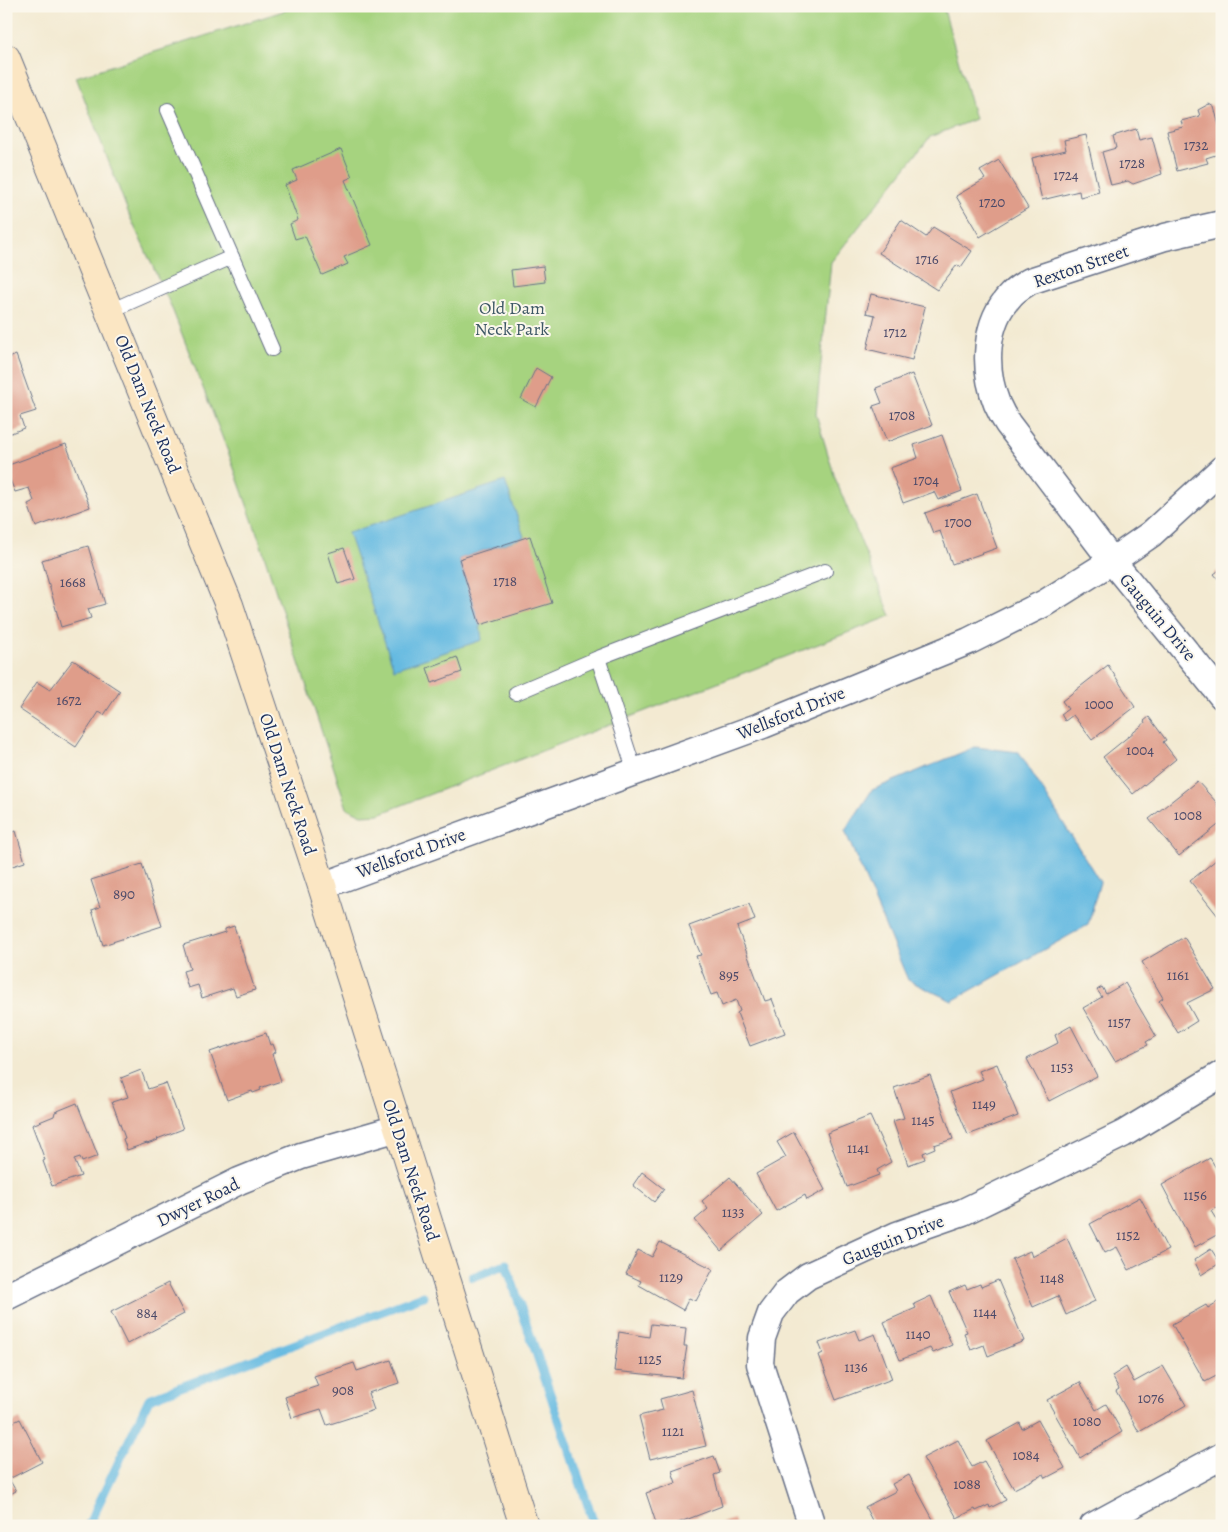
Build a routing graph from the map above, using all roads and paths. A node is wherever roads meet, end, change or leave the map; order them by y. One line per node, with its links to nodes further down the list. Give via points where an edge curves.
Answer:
1 (6, 58): 5 (street, Old Dam Neck Road)
2 (168, 110): 4 (lane)
3 (1222, 224): 8 (street, Rexton Street, via 1165,237 1030,281 1011,294 996,317 988,348 989,376 997,404 1008,424)
4 (232, 257): 5 (lane); 6 (lane)
5 (110, 311): 14 (street, Old Dam Neck Road, via 230,604)
6 (272, 348)
7 (1222, 469): 8 (street, Wellsford Drive, via 1151,534)
8 (1112, 561): 12 (street, Gauguin Drive); 13 (street, Wellsford Drive, via 1045,603 969,641 763,725)
9 (825, 570): 10 (lane)
10 (598, 658): 11 (lane); 13 (lane)
11 (516, 692)
12 (1222, 696)
13 (635, 772): 14 (street, Wellsford Drive)
14 (322, 886): 16 (street, Old Dam Neck Road)
15 (1222, 1074): 20 (street, Gauguin Drive, via 1123,1134 963,1212 897,1235 808,1276 787,1292 771,1313 762,1338 760,1364)
16 (398, 1128): 17 (street, Dwyer Road, via 301,1156 239,1181); 19 (street, Old Dam Neck Road)
17 (6, 1297)
18 (1222, 1456): 21 (street)
19 (524, 1526)
20 (812, 1526)
21 (1093, 1526)

